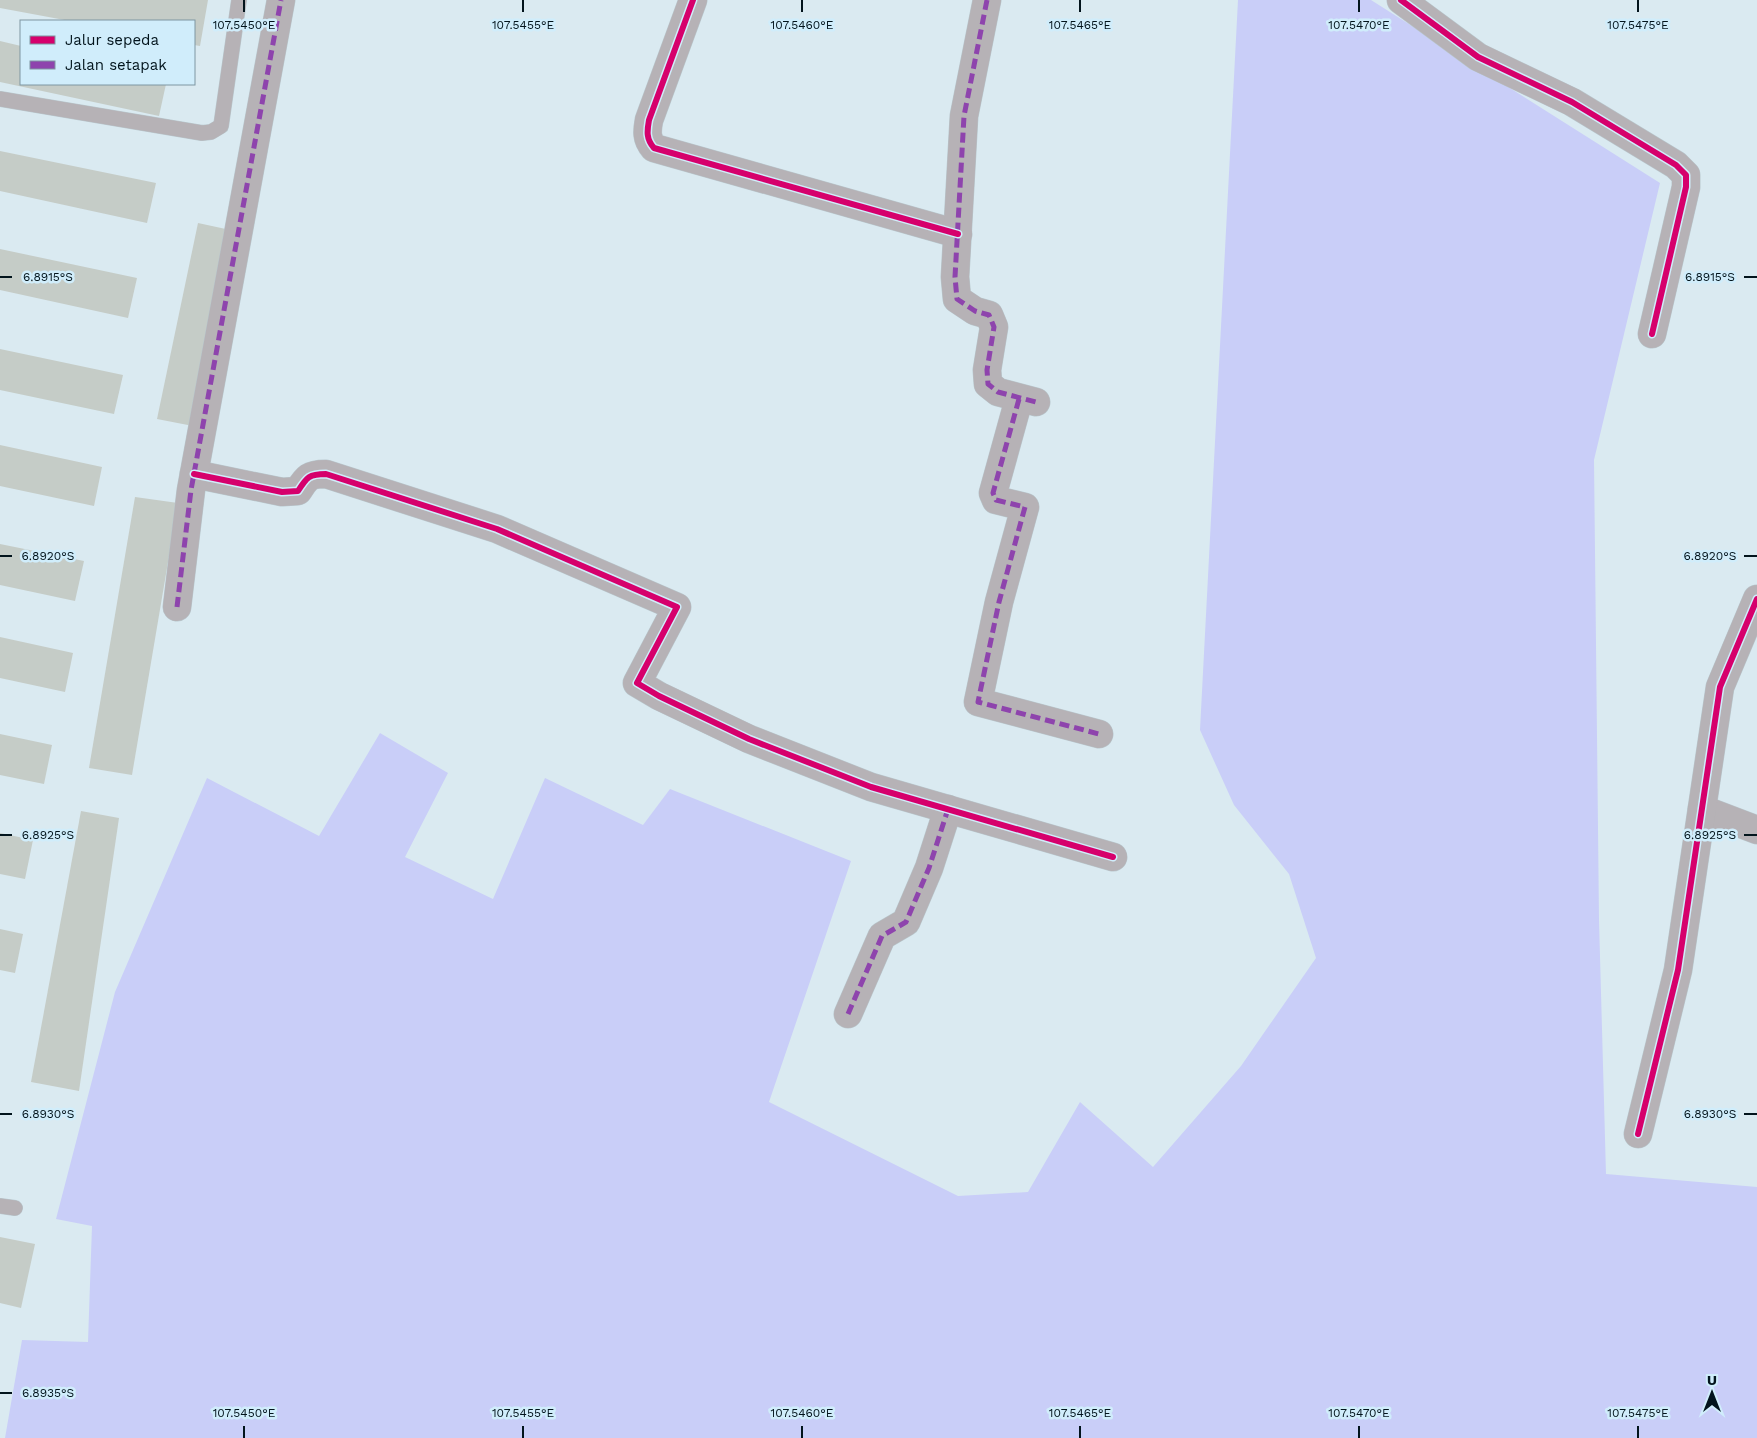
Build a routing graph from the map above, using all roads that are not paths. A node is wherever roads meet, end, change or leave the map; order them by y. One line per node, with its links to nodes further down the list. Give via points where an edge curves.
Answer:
1 (239, 0): 6 (lane, via 221,126 211,132)
2 (281, 0): 9 (street)
3 (692, 0): 7 (street, via 649,120 648,142 654,148)
4 (987, 0): 7 (street, via 964,116)
5 (1401, 0): 8 (street, via 1478,57 1572,102 1676,165 1686,176)
6 (0, 99)
7 (958, 234): 12 (street, via 957,299 989,316 994,327 988,384 998,392 1028,401 993,493 996,500 1025,507 999,602 978,702)
8 (1652, 334)
9 (194, 474): 11 (street); 13 (street, via 282,492 298,491 313,474 326,474 497,528 677,607 637,682 749,739 871,787)
10 (1757, 599): 14 (street, via 1720,687)
11 (177, 607)
12 (1099, 734)
13 (948, 809): 16 (street); 17 (street, via 929,868 906,922 882,936)
14 (1702, 809): 15 (street); 18 (street, via 1678,970)
15 (1757, 830)
16 (1113, 857)
17 (848, 1014)
18 (1638, 1134)

